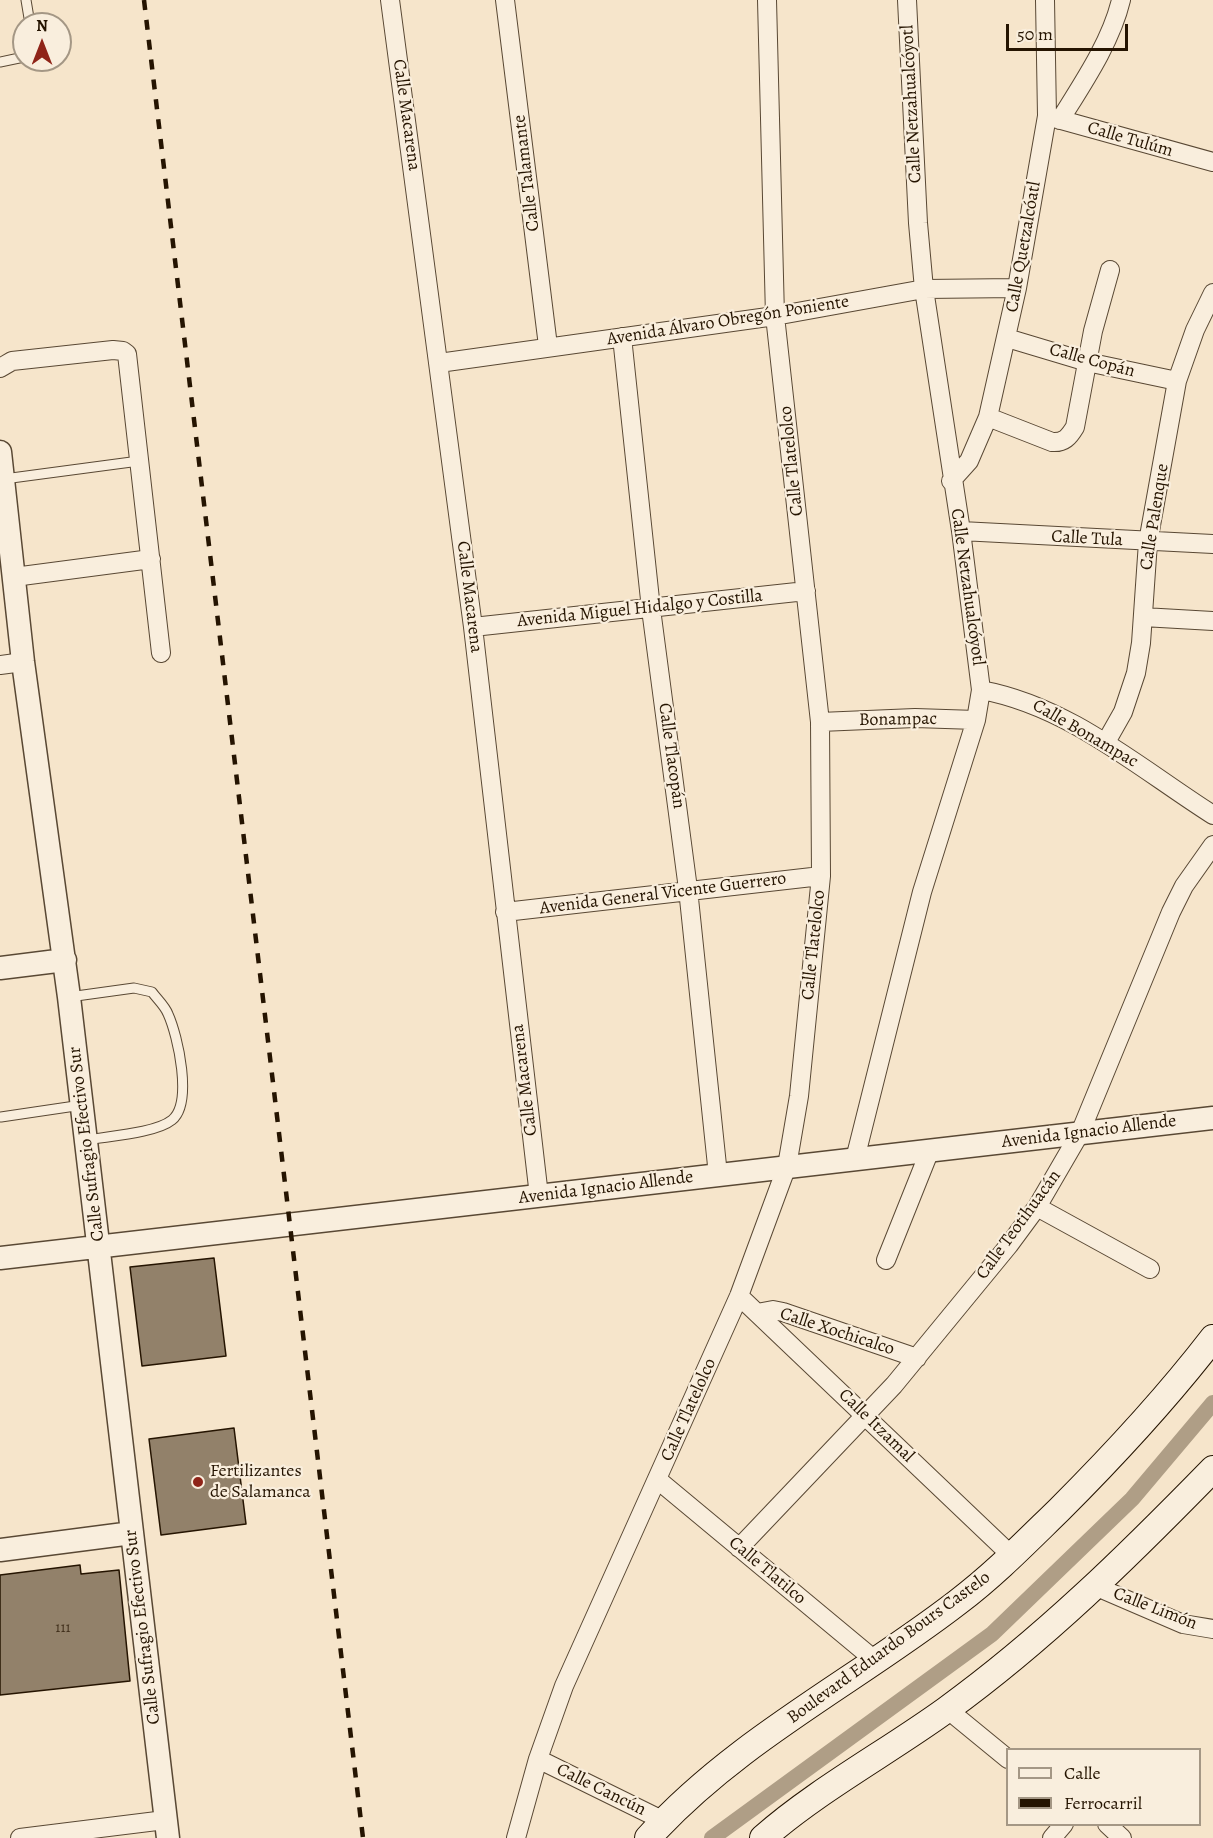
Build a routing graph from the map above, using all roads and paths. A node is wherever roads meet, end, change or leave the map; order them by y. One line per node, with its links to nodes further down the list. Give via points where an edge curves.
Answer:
1 (390, 0): 19 (street, Calle Macarena)
2 (506, 0): 16 (street, Calle Talamante)
3 (766, 0): 13 (street, Calle Tlatelolco)
4 (907, 0): 11 (street, Calle Netzahualcóyotl)
5 (1045, 0): 7 (street, Calle Quetzalcóatl)
6 (1121, 0): 7 (street, via 1082,86)
7 (1053, 118): 8 (street, Calle Tulúm); 10 (street, Calle Quetzalcóatl)
8 (1213, 162)
9 (1110, 270): 18 (street)
10 (1017, 288): 11 (street, Avenida Álvaro Obregón Poniente); 15 (street, Calle Quetzalcóatl)
11 (924, 290): 13 (street, Avenida Álvaro Obregón Poniente); 25 (street, Calle Netzahualcóyotl)
12 (1213, 292): 20 (street, Calle Palenque)
13 (775, 316): 14 (street, Avenida Álvaro Obregón Poniente); 31 (street, Calle Tlatelolco)
14 (622, 338): 16 (street, Avenida Álvaro Obregón Poniente); 32 (street, Calle Tlacopán)
15 (1007, 338): 18 (street, Calle Copán); 21 (street, Calle Quetzalcóatl)
16 (548, 346): 19 (street, Avenida Álvaro Obregón Poniente)
17 (4, 360): 23 (street, via 123,351 127,354)
18 (1087, 362): 20 (street, Calle Copán); 21 (street, via 1075,427 1065,440 1052,442)
19 (439, 363): 35 (street, Calle Macarena)
20 (1177, 381): 27 (street, Calle Palenque)
21 (988, 417): 25 (street, Calle Quetzalcóatl, via 969,460)
22 (0, 452): 24 (street, Calle Sufragio Efectivo Sur)
23 (139, 461): 24 (lane); 29 (street)
24 (4, 479): 30 (street, Calle Sufragio Efectivo Sur)
25 (951, 481): 26 (street, Calle Netzahualcóyotl)
26 (961, 531): 27 (street, Calle Tula); 39 (street, Calle Netzahualcóyotl)
27 (1148, 542): 28 (street, Calle Tula); 33 (street, Calle Palenque)
28 (1213, 544)
29 (151, 559): 30 (street); 36 (street)
30 (14, 578): 37 (street, Calle Sufragio Efectivo Sur)
31 (806, 591): 32 (street, Avenida Miguel Hidalgo y Costilla); 41 (street, Calle Tlatelolco)
32 (651, 609): 35 (street, Avenida Miguel Hidalgo y Costilla); 46 (street, Calle Tlacopán)
33 (1143, 617): 34 (street); 42 (street, Calle Palenque, via 1136,674 1123,712)
34 (1213, 621)
35 (473, 627): 47 (street, Calle Macarena)
36 (161, 653)
37 (23, 662): 38 (street); 48 (street, Calle Sufragio Efectivo Sur)
38 (0, 665)
39 (981, 690): 40 (street, Calle Netzahualcóyotl); 42 (street, Calle Bonampac, via 1030,702)
40 (976, 720): 41 (street, Bonampac); 57 (street, Calle Netzahualcóyotl, via 922,892)
41 (820, 722): 45 (street, Calle Tlatelolco)
42 (1106, 742): 43 (street, Calle Bonampac)
43 (1213, 815)
44 (1213, 845): 54 (street, Calle Teotihuacán, via 1171,912)
45 (821, 876): 46 (street, Avenida General Vicente Guerrero); 58 (street, Calle Tlatelolco, via 799,1096)
46 (688, 889): 47 (street, Avenida General Vicente Guerrero); 59 (street, Calle Tlacopán)
47 (505, 912): 60 (street, Calle Macarena)
48 (65, 960): 49 (street); 50 (street, Calle Sufragio Efectivo Sur)
49 (0, 968)
50 (69, 997): 51 (street, Calle Sufragio Efectivo Sur); 55 (lane, via 134,988 152,992 167,1012 182,1078 180,1111 171,1121)
51 (82, 1105): 52 (lane); 55 (street, Calle Sufragio Efectivo Sur)
52 (1, 1117)
53 (1213, 1118): 54 (street, Avenida Ignacio Allende)
54 (1080, 1133): 56 (street, Avenida Ignacio Allende); 61 (street, Calle Teotihuacán)
55 (87, 1140): 62 (street, Calle Sufragio Efectivo Sur)
56 (930, 1150): 57 (street, Avenida Ignacio Allende); 64 (street)
57 (855, 1159): 58 (street, Avenida Ignacio Allende)
58 (787, 1166): 59 (street, Avenida Ignacio Allende); 66 (street, Calle Tlatelolco)
59 (718, 1175): 60 (street, Avenida Ignacio Allende)
60 (539, 1196): 62 (street, Avenida Ignacio Allende)
61 (1037, 1207): 65 (street); 69 (street, Calle Teotihuacán)
62 (99, 1246): 63 (street, Avenida Ignacio Allende); 73 (street, Calle Sufragio Efectivo Sur)
63 (0, 1258)
64 (886, 1260)
65 (1150, 1269)
66 (739, 1296): 67 (street, Calle Itzamal); 72 (street, Calle Tlatelolco)
67 (757, 1313): 69 (street, Calle Xochicalco, via 783,1312); 70 (street, Calle Itzamal)
68 (1213, 1338): 76 (main road, Boulevard Eduardo Bours Castelo, via 1130,1437)
69 (917, 1358): 70 (street, Calle Teotihuacán)
70 (865, 1415): 74 (street, Calle Teotihuacán); 76 (street, Calle Itzamal)
71 (1213, 1469): 77 (main road)
72 (658, 1480): 74 (street, Calle Tlatilco); 82 (street, Calle Tlatelolco, via 569,1676)
73 (132, 1533): 75 (street); 85 (street, Calle Sufragio Efectivo Sur)
74 (739, 1548): 79 (street, Calle Tlatilco)
75 (0, 1550)
76 (1012, 1556): 79 (main road, Boulevard Eduardo Bours Castelo, via 957,1603)
77 (1097, 1587): 78 (street, Calle Limón, via 1183,1624); 80 (main road)
78 (1213, 1629)
79 (877, 1662): 86 (main road, Boulevard Eduardo Bours Castelo, via 753,1745)
80 (947, 1709): 81 (street); 89 (main road)
81 (1006, 1757)
82 (538, 1759): 86 (street, Calle Cancún); 88 (street, Calle Tlatelolco)
83 (1062, 1826): 90 (street)
84 (1109, 1826): 91 (street)
85 (166, 1829): 87 (street)
86 (656, 1829)
87 (20, 1838)
88 (516, 1838)
89 (763, 1838)
90 (1052, 1838)
91 (1122, 1838)

